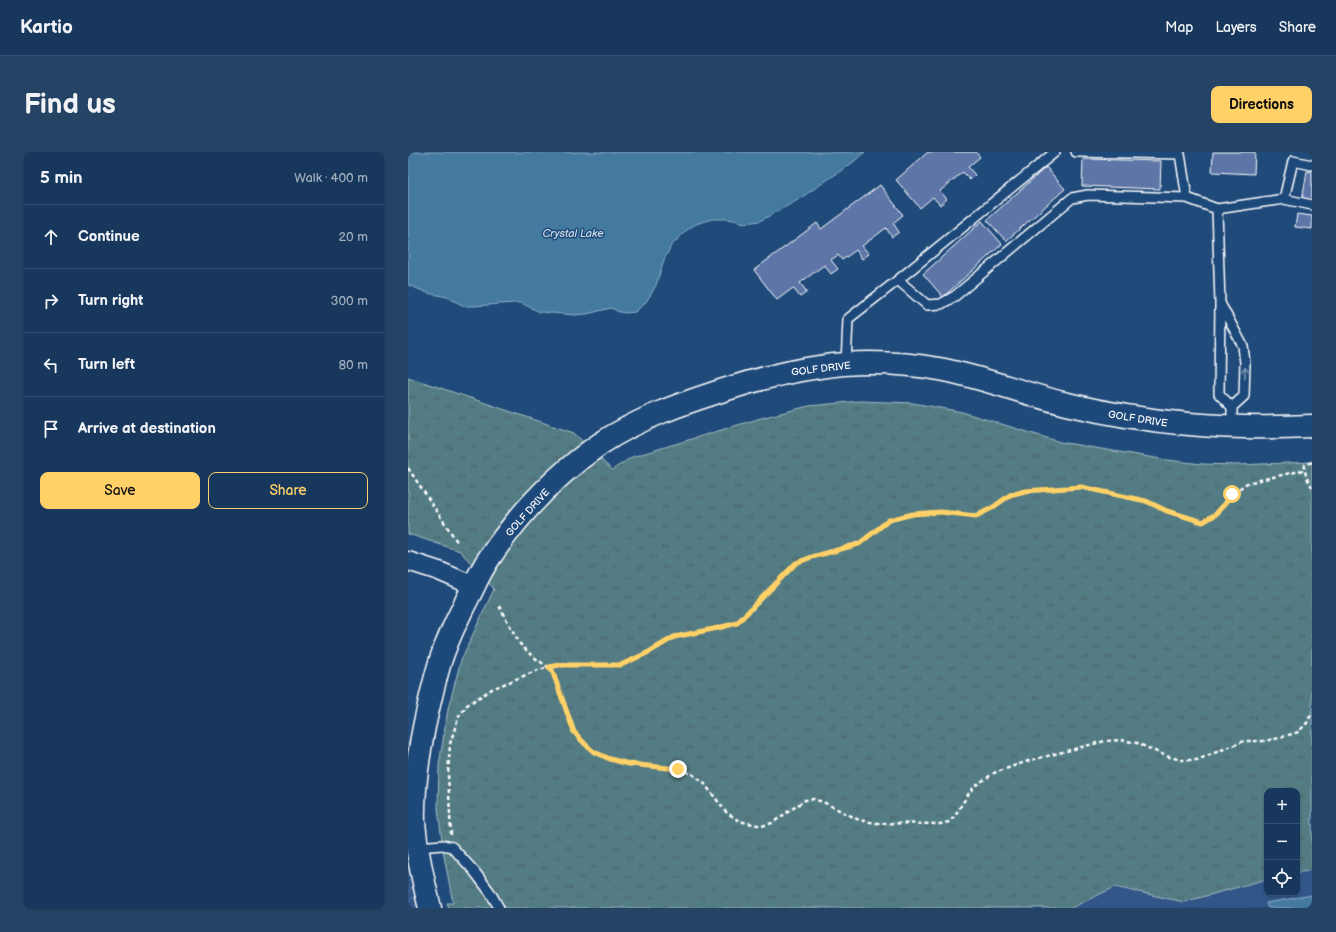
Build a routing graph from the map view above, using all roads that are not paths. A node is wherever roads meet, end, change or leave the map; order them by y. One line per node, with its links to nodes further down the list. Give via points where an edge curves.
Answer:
1 (1055, 152): 8 (lane)
2 (1076, 152): 4 (lane, via 1180,154)
3 (1312, 165): 5 (lane, via 1293,161)
4 (1187, 198): 7 (lane); 8 (lane, via 1088,195 1072,198 955,296 941,304 927,305)
5 (1284, 199): 6 (lane); 7 (lane)
6 (1312, 205)
7 (1217, 209): 9 (lane)
8 (898, 280): 10 (lane, via 848,319)
9 (1220, 304): 11 (lane, via 1219,394); 11 (lane, one-way to 9, via 1244,396 1245,363 1243,346)
10 (846, 364): 11 (street, GOLF DRIVE, via 929,367 1067,404 1165,423); 14 (street, GOLF DRIVE, via 796,371 747,383 671,409 622,431 579,460 542,494 488,559)
11 (1232, 417): 12 (street, GOLF DRIVE)
12 (1312, 426)
13 (408, 561): 14 (street)
14 (474, 586): 15 (street, GOLF DRIVE, via 444,650 429,703 415,783)
15 (417, 847): 16 (street, GOLF DRIVE); 17 (lane, via 452,847 474,871)
16 (430, 908)
17 (499, 908)

